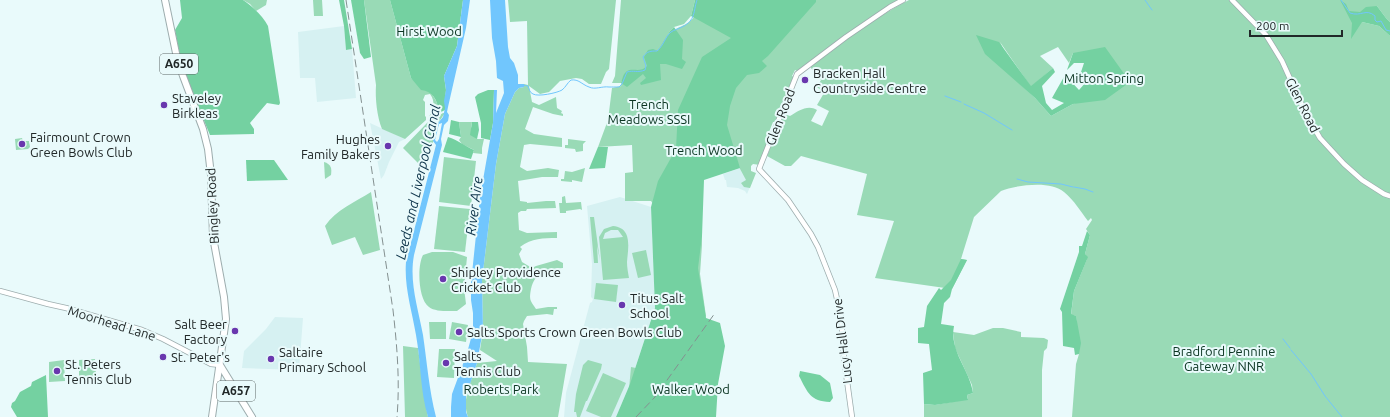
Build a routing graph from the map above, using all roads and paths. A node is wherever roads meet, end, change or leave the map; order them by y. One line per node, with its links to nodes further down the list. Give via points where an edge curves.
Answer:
1 (165, 0): 7 (main road, Bingley Road / A650, via 177,58 203,128 209,160 214,242 226,308)
2 (903, 0): 4 (street, Glen Road, via 846,37 797,74)
3 (1232, 0): 5 (street, Glen Road, via 1266,35 1282,61 1320,138 1362,180)
4 (759, 169): 10 (street, Lucy Hall Drive, via 788,200 811,234 835,290 841,317)
5 (1390, 196)
6 (0, 291): 7 (street, Moorhead Lane, via 142,330 211,364)
7 (220, 365): 8 (main road, Bingley Road / A650); 9 (main road, A657)
8 (212, 417)
9 (252, 417)
10 (852, 417)

